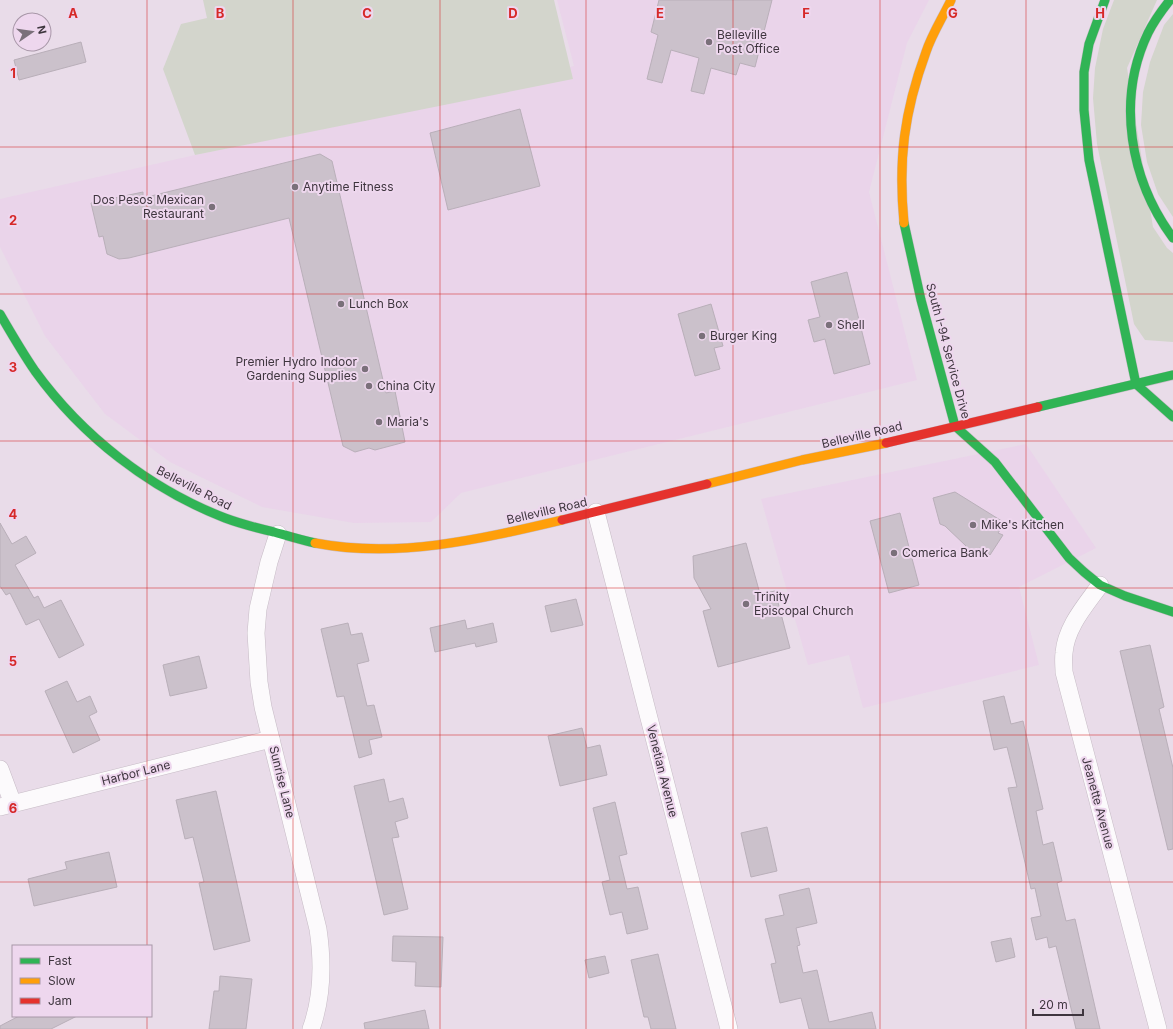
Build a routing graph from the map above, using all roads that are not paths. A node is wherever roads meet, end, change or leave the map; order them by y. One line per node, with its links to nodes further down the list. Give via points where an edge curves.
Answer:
1 (951, 0): 9 (main road, South I-94 Service Drive, via 926,51 911,98 901,162 901,195 904,228)
2 (1105, 0): 7 (main road, via 1086,58 1084,126)
3 (1170, 0): 4 (main road, via 1148,34 1137,64 1130,105 1133,151 1147,195)
4 (1173, 238)
5 (0, 314): 11 (main road, Belleville Road, via 35,372 58,401 112,452 174,494 235,522)
6 (1173, 375): 7 (main road, Belleville Road)
7 (1136, 384): 8 (main road); 9 (main road, Belleville Road)
8 (1173, 417)
9 (955, 426): 10 (main road, Belleville Road, via 794,462); 12 (main road, South I-94 Service Drive, via 995,462 1069,558)
10 (596, 512): 11 (main road, Belleville Road, via 473,540 414,548 341,547); 18 (street, Venetian Avenue)
11 (278, 534): 14 (street, Sunrise Lane, via 262,588 256,633 259,682)
12 (1100, 585): 13 (main road, South I-94 Service Drive); 19 (street, Jeanette Avenue, via 1068,634 1064,672)
13 (1173, 612)
14 (271, 739): 16 (street, Harbor Lane); 17 (street, Sunrise Lane, via 321,947 321,984)
15 (0, 769): 16 (street)
16 (7, 805)
17 (311, 1029)
18 (729, 1029)
19 (1158, 1029)

